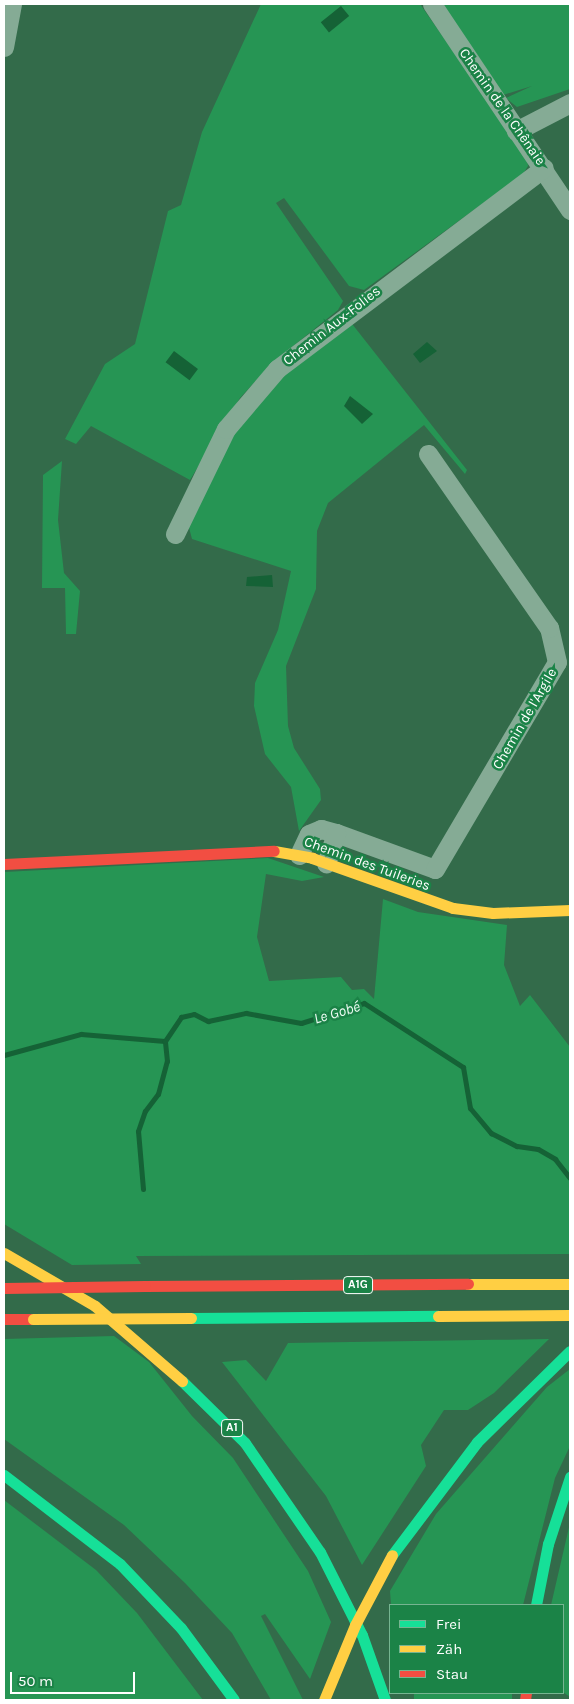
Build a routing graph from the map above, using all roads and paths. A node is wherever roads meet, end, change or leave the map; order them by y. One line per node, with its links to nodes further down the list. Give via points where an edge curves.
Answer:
1 (12, 4): 3 (street)
2 (432, 4): 5 (street, Chemin de la Chênaie)
3 (4, 46)
4 (570, 103): 5 (street)
5 (516, 131): 6 (street, Chemin de la Chênaie)
6 (544, 168): 7 (street, Chemin de la Chênaie); 9 (street, Chemin Aux-Folies, via 277,369 226,429)
7 (570, 210)
8 (428, 454): 10 (street, Chemin de l'Argile, via 549,628 557,662 435,869)
9 (175, 534)
10 (336, 833): 11 (street, Chemin de l'Argile, via 321,829 309,834); 12 (street)
11 (299, 855): 12 (main road, Chemin des Tuileries); 13 (main road, Chemin des Tuileries, via 238,848)
12 (326, 863): 14 (main road, Chemin des Tuileries, via 453,908 493,913)
13 (4, 864)
14 (570, 910)
15 (4, 1254): 26 (main road, A1, via 95,1306 148,1347 245,1443 320,1552 362,1635)
16 (570, 1284): 17 (main road, A1G, bridge)
17 (4, 1288)
18 (570, 1315): 19 (main road, bridge)
19 (4, 1319)
20 (570, 1350): 25 (main road, bridge, via 477,1442 392,1555 355,1625)
21 (4, 1475): 24 (main road, via 120,1564 181,1628)
22 (570, 1477): 23 (main road, via 548,1544)
23 (536, 1604)
24 (234, 1700)
25 (324, 1700)
26 (386, 1700)

